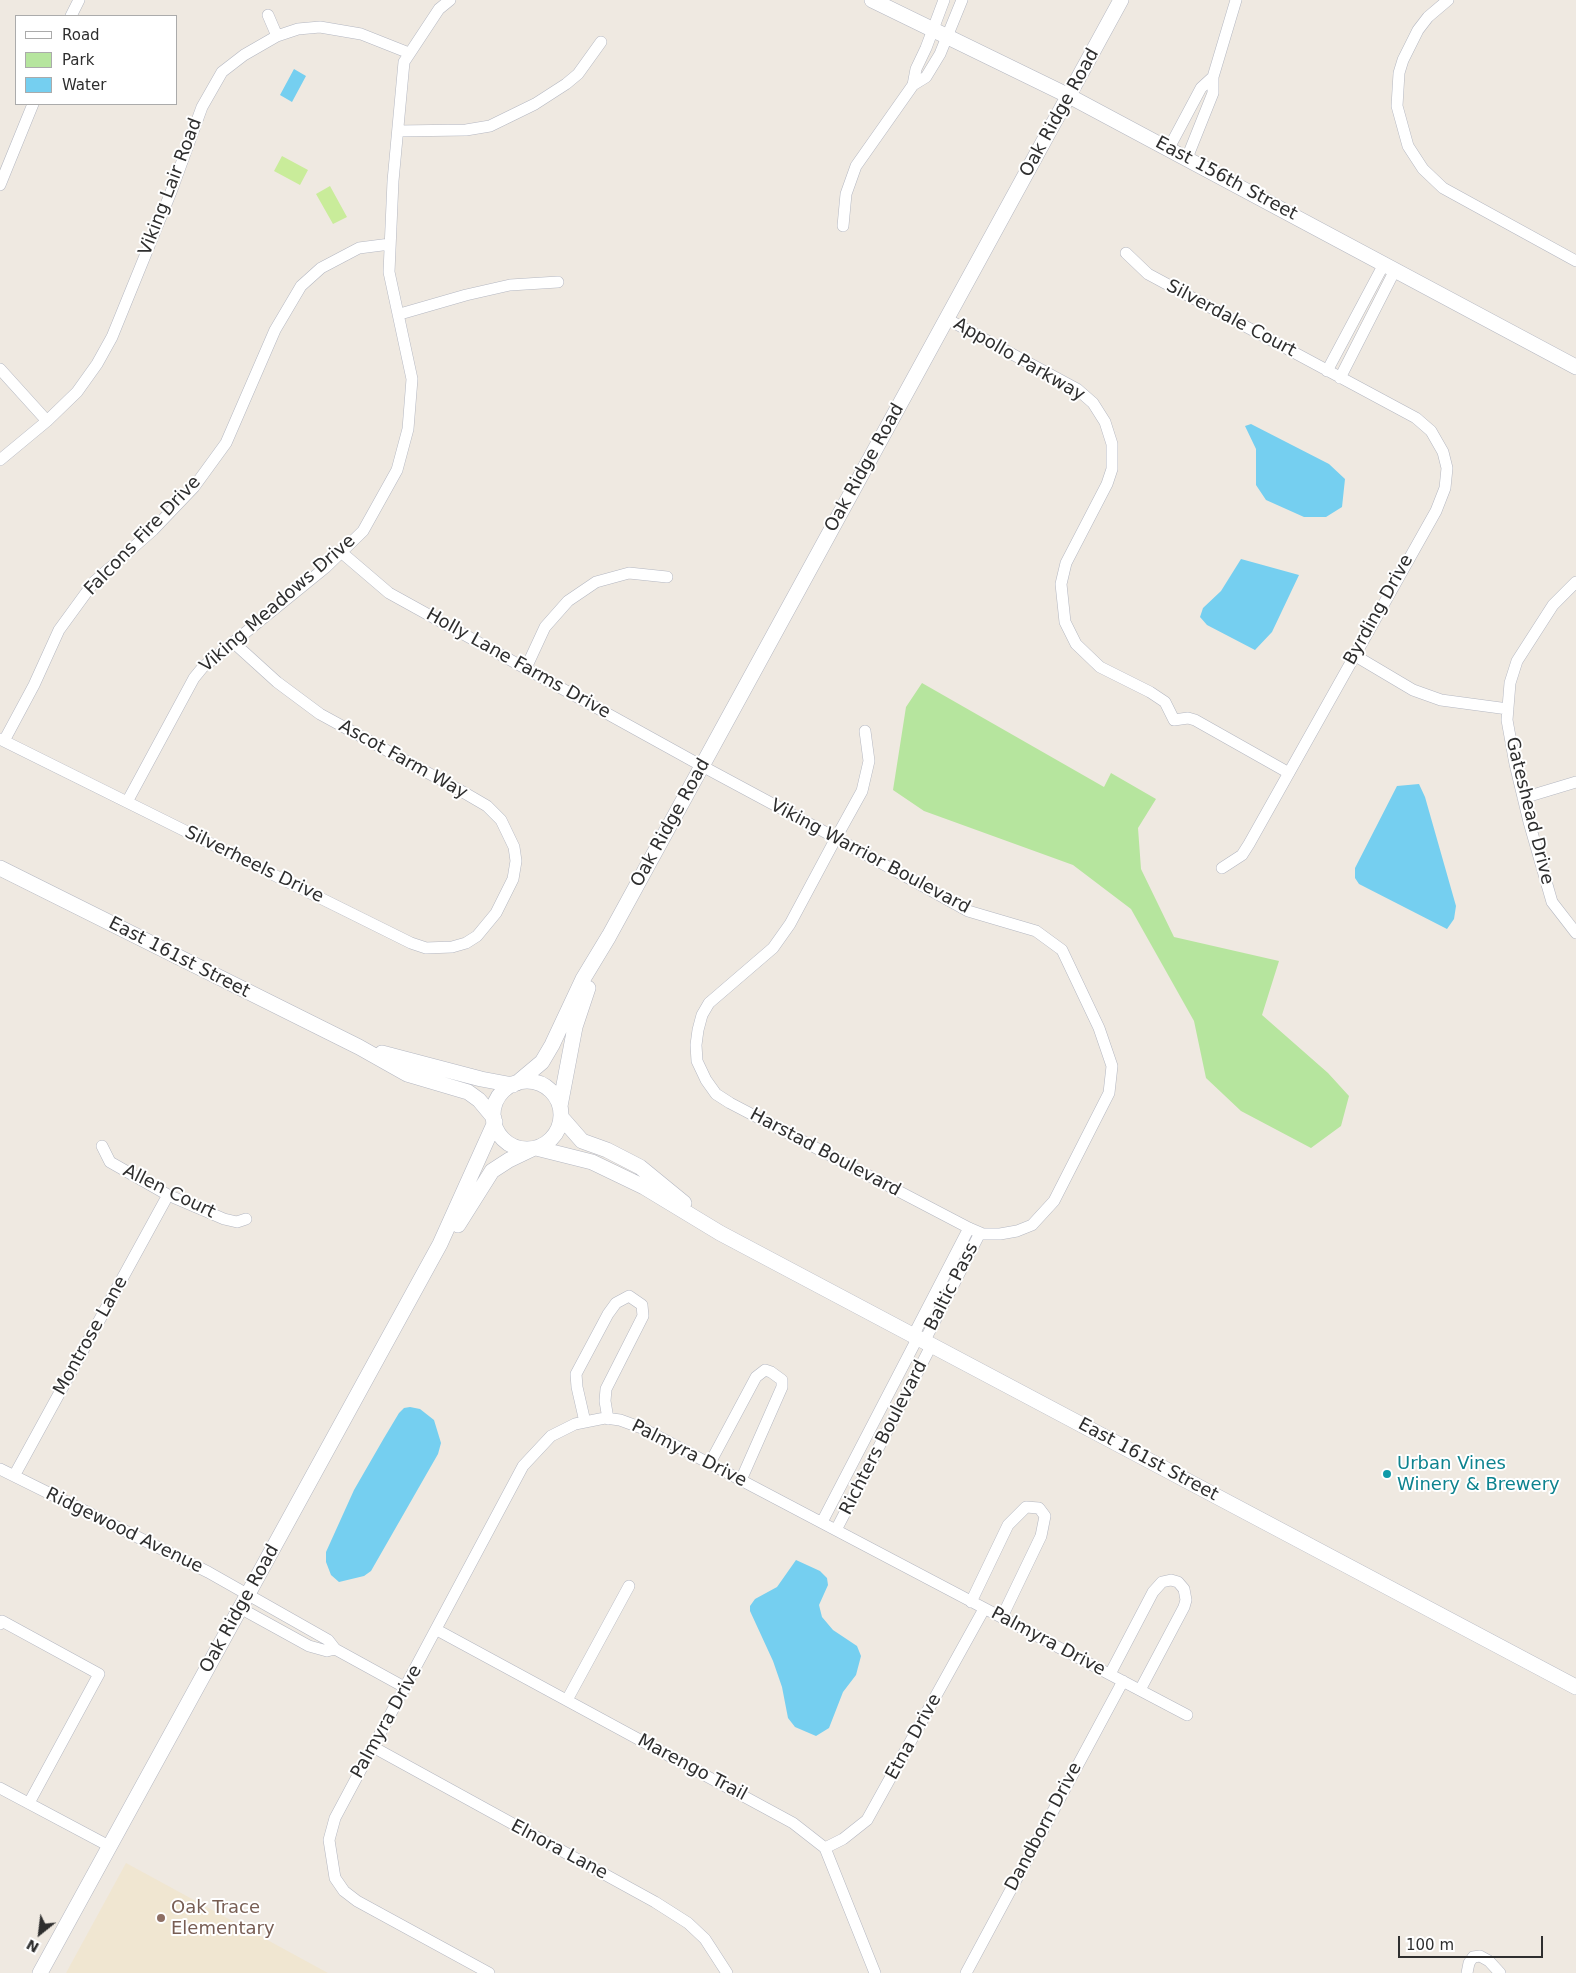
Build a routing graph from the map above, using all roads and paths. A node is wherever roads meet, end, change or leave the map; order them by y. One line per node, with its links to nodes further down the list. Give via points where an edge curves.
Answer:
1 (78, 0): 9 (street)
2 (450, 0): 15 (street, Viking Meadows Drive, via 439,9)
3 (872, 0): 11 (street, East 156th Street)
4 (944, 0): 11 (street)
5 (962, 0): 13 (street)
6 (1121, 0): 18 (street, Oak Ridge Road)
7 (1236, 0): 16 (street)
8 (1448, 0): 27 (street, via 1428,17 1406,52 1397,90 1403,135 1414,157 1443,188)
9 (71, 15)
10 (268, 15): 12 (street)
11 (933, 30): 13 (street, East 156th Street); 17 (street, via 916,69)
12 (277, 36): 15 (street, Viking Lair Road, via 298,29 320,27 361,34); 36 (street, Viking Lair Road, via 244,55 219,77 202,107 112,337 77,392)
13 (948, 37): 17 (street, via 926,77); 18 (street, East 156th Street)
14 (601, 42): 20 (street, via 578,74 566,84 497,123 466,130)
15 (409, 53): 20 (street, Viking Meadows Drive, via 404,62)
16 (1213, 77): 21 (street, via 1201,88); 22 (street, via 1213,93)
17 (913, 85): 24 (street, via 856,166 846,194)
18 (1069, 96): 21 (street, East 156th Street); 31 (street, Oak Ridge Road)
19 (33, 105): 23 (street)
20 (398, 131): 25 (street, Viking Meadows Drive)
21 (1169, 148): 22 (street, East 156th Street)
22 (1187, 158): 28 (street, East 156th Street)
23 (0, 185)
24 (843, 226)
25 (390, 244): 30 (street, Viking Meadows Drive, via 389,272); 46 (street, Falcons Fire Drive, via 359,248 321,268 301,286 275,330 226,443 194,487 153,530 94,582 59,630)
26 (1126, 253): 34 (street, Silverdale Court, via 1148,274)
27 (1576, 261)
28 (1390, 267): 32 (street, East 156th Street); 34 (street); 35 (street)
29 (558, 282): 30 (street, via 510,286)
30 (400, 314): 38 (street, Viking Meadows Drive, via 412,379 408,429 397,470 379,505 363,531)
31 (947, 319): 47 (street, Oak Ridge Road); 48 (street, Appollo Parkway, via 1077,389 1100,413 1112,444 1112,469 1062,573 1060,596 1064,622 1076,644 1092,661 1165,702 1174,720 1195,720)
32 (1576, 367)
33 (0, 369): 36 (street)
34 (1327, 371): 35 (street, Silverdale Court)
35 (1340, 378): 42 (street, Byrding Drive, via 1416,418 1431,431 1443,452 1447,468 1445,488 1436,511)
36 (47, 421): 37 (street, Viking Lair Road)
37 (0, 460)
38 (341, 552): 41 (street, Viking Meadows Drive); 43 (street, Holly Lane Farms Drive, via 389,593)
39 (667, 577): 43 (street, via 629,573 596,582 568,601 545,627)
40 (1576, 582): 44 (street, Gateshead Drive, via 1553,605 1517,661 1510,683)
41 (234, 643): 51 (street, Viking Meadows Drive, via 194,678); 55 (street, Ascot Farm Way, via 276,682 320,714 487,806 510,834 516,861 513,879)
42 (1354, 655): 44 (street, via 1413,690 1461,704); 48 (street, Byrding Drive)
43 (526, 668): 47 (street, Holly Lane Farms Drive)
44 (1508, 709): 50 (street, Gateshead Drive, via 1507,720)
45 (865, 731): 52 (street, via 869,761 862,791)
46 (2, 740): 51 (street, Silverheels Drive)
47 (702, 766): 52 (street, Viking Warrior Boulevard); 57 (street, Oak Ridge Road)
48 (1289, 773): 54 (street, Byrding Drive, via 1242,855)
49 (1576, 782): 50 (street)
50 (1523, 798): 56 (street, Gateshead Drive, via 1552,902)
51 (127, 802): 55 (street, Silverheels Drive, via 426,948 466,943 488,924)
52 (836, 838): 66 (street, Harstad Boulevard, via 774,948 709,1003 698,1030 697,1061 716,1094 730,1103); 68 (street, Viking Warrior Boulevard, via 968,911 1036,931 1062,950 1099,1028 1112,1066 1109,1093 1054,1201 1032,1225 1000,1234)
53 (0, 868): 58 (street, East 161st Street)
54 (1222, 868)
55 (501, 905)
56 (1576, 933)
57 (609, 936): 59 (street, Oak Ridge Road, via 583,979 542,1062); 60 (street, Oak Ridge Road, via 575,1027)
58 (359, 1047): 59 (street, East 161st Street, via 481,1079); 61 (street, East 161st Street, via 407,1074 468,1092 479,1100)
59 (515, 1084): 60 (street, via 538,1083 548,1088); 61 (street, via 499,1096 494,1107)
60 (561, 1112): 63 (street, via 559,1128 553,1137); 67 (street, East 161st Street, via 582,1141 640,1167)
61 (494, 1120): 63 (street, via 503,1138 512,1145 523,1149); 69 (street, Oak Ridge Road)
62 (102, 1146): 64 (street, Allen Court, via 110,1162)
63 (535, 1148): 67 (street, East 161st Street, via 592,1162 644,1187); 69 (street, Oak Ridge Road, via 492,1171 452,1233)
64 (168, 1195): 65 (street, Allen Court, via 224,1219 237,1222); 75 (street, Montrose Lane)
65 (246, 1219)
66 (969, 1228): 68 (street, Harstad Boulevard); 70 (street, Baltic Pass)
67 (720, 1233): 70 (street, East 161st Street)
68 (980, 1233): 70 (street, Baltic Pass)
69 (440, 1244): 80 (street, Oak Ridge Road)
70 (921, 1341): 77 (street, Richters Boulevard); 78 (street, Richters Boulevard); 88 (street, East 161st Street)
71 (608, 1418): 72 (street, Palmyra Drive); 72 (street, via 606,1389 643,1316 642,1305 629,1296 616,1303 608,1314 576,1374); 73 (street, Palmyra Drive, via 642,1428)
72 (585, 1422): 85 (street, Palmyra Drive, via 559,1430 524,1466)
73 (710, 1463): 76 (street, Palmyra Drive); 76 (street, via 756,1376 765,1370 771,1372 782,1380 782,1387)
74 (0, 1469): 75 (street, Ridgewood Avenue)
75 (14, 1476): 80 (street, Ridgewood Avenue, via 176,1555)
76 (741, 1480): 77 (street, Palmyra Drive)
77 (822, 1522): 78 (street, Palmyra Drive)
78 (836, 1530): 81 (street, Palmyra Drive)
79 (629, 1586): 91 (street)
80 (244, 1601): 89 (street, Ridgewood Avenue, via 328,1640 334,1649); 96 (street, Oak Ridge Road)
81 (972, 1602): 82 (street, Palmyra Drive); 83 (street, via 1008,1525 1026,1507 1039,1508 1045,1516 1041,1536)
82 (984, 1608): 83 (street, Palmyra Drive); 97 (street, Etna Drive, via 868,1820 844,1839)
83 (1002, 1617): 86 (street, Palmyra Drive)
84 (0, 1624): 95 (street, via 2,1621 99,1674)
85 (437, 1630): 89 (street, Palmyra Drive); 91 (street, Marengo Trail)
86 (1110, 1674): 87 (street, Palmyra Drive); 90 (street, via 1153,1592 1162,1582 1178,1582 1184,1589 1184,1607)
87 (1123, 1681): 90 (street, Palmyra Drive); 102 (street, Dandborn Drive)
88 (1576, 1687)
89 (406, 1688): 93 (street, Palmyra Drive)
90 (1140, 1690): 92 (street, Palmyra Drive)
91 (567, 1700): 97 (street, Marengo Trail, via 793,1823)
92 (1187, 1715)
93 (373, 1747): 99 (street, Palmyra Drive, via 331,1830 329,1850 335,1878 357,1901); 100 (street, Elnora Lane, via 688,1923 705,1939)
94 (0, 1788): 95 (street)
95 (28, 1803): 96 (street)
96 (109, 1846): 98 (street, Oak Ridge Road)
97 (825, 1848): 101 (street)
98 (40, 1973)
99 (489, 1973)
100 (727, 1973)
101 (875, 1973)
102 (966, 1973)
103 (1467, 1973): 104 (street, via 1473,1957 1480,1956)
104 (1500, 1973)

